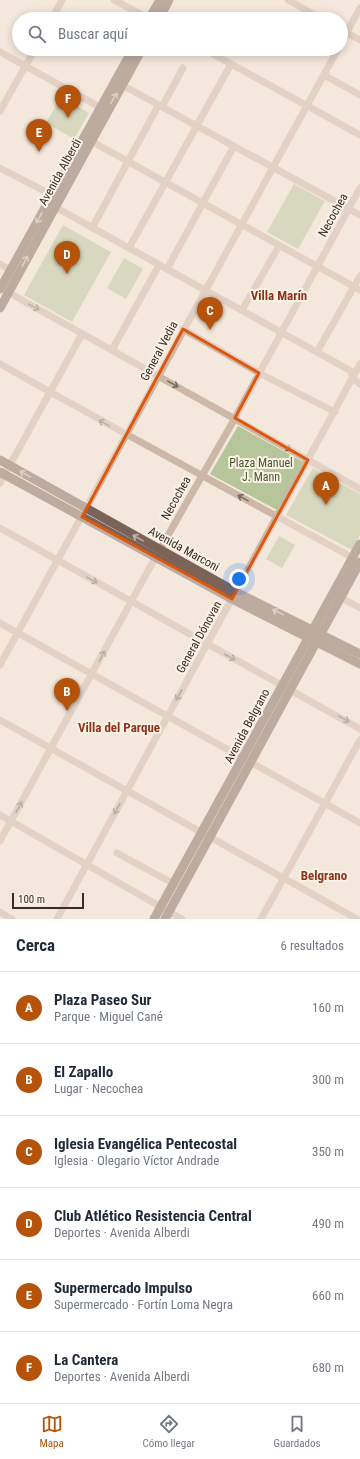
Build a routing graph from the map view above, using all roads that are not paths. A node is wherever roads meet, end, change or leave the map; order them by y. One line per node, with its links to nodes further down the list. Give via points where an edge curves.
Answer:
1 (62, 0): 7 (street)
2 (114, 0): 8 (street)
3 (160, 0): 9 (main road)
4 (169, 0): 10 (main road)
5 (288, 0): 11 (street)
6 (360, 8): 12 (street)
7 (56, 12)
8 (137, 12)
9 (154, 12)
10 (163, 12)
11 (309, 12)
12 (348, 25)
13 (348, 33): 14 (street)
14 (360, 40)
15 (0, 52): 22 (street)
16 (31, 56): 22 (street)
17 (130, 56): 29 (main road, Avenida Alberdi)
18 (138, 56): 25 (main road, Avenida Alberdi)
19 (216, 56): 21 (street)
20 (334, 56): 24 (street, General Vedia)
21 (230, 64): 28 (street); 31 (street)
22 (24, 67): 29 (street); 30 (street)
23 (183, 68): 27 (street, via 163,105)
24 (324, 75): 26 (street); 28 (street, General Vedia)
25 (122, 85): 27 (street); 29 (main road, Avenida Alberdi, one-way to 25)
26 (360, 95)
27 (158, 106): 31 (street); 35 (street)
28 (306, 106): 32 (street); 36 (street, General Vedia)
29 (103, 109): 33 (main road, Avenida Alberdi); 40 (main road, Avenida Alberdi)
30 (0, 111)
31 (197, 126): 34 (street); 38 (street)
32 (360, 136)
33 (91, 141): 35 (street); 42 (main road, Avenida Alberdi)
34 (234, 146): 36 (street); 41 (street)
35 (127, 162): 38 (street); 46 (street)
36 (273, 166): 43 (street); 45 (street, General Vedia)
37 (0, 168): 40 (street)
38 (166, 182): 41 (street); 48 (street)
39 (360, 188): 43 (street, Necochea)
40 (52, 195): 42 (street); 53 (main road, Avenida Alberdi, one-way to 53)
41 (203, 203): 45 (street); 52 (street)
42 (55, 207): 46 (street); 53 (main road, Avenida Alberdi, one-way to 42)
43 (348, 209): 44 (street); 51 (street, Necochea)
44 (360, 215)
45 (240, 225): 47 (street); 57 (street, General Vedia)
46 (92, 228): 48 (street)
47 (279, 246): 51 (street); 59 (street)
48 (129, 248): 50 (street)
49 (0, 264): 53 (street)
50 (159, 265): 52 (street); 63 (street)
51 (317, 266): 55 (street); 61 (street, Necochea)
52 (167, 269): 57 (street)
53 (14, 272): 56 (main road, Avenida Alberdi)
54 (360, 276): 55 (street)
55 (357, 289): 64 (street)
56 (3, 290): 58 (main road, Avenida Alberdi); 62 (street, one-way to 62)
57 (205, 290): 59 (street); 60 (street, General Vedia)
58 (0, 308)
59 (242, 310): 61 (street)
60 (183, 329): 67 (street); 68 (street, General Vedia)
61 (281, 331): 64 (street); 67 (street, Necochea)
62 (82, 334): 63 (street); 71 (street)
63 (112, 350): 68 (street)
64 (317, 352): 69 (street, via 351,371)
65 (0, 364): 71 (street)
66 (360, 364): 69 (street, General Dónovan)
67 (259, 372): 72 (street); 73 (street, Necochea)
68 (158, 376): 73 (street, one-way to 73); 74 (street, General Vedia)
69 (352, 378): 70 (street); 72 (street, General Dónovan)
70 (360, 384)
71 (50, 392): 74 (street, one-way to 71); 77 (street)
72 (335, 412): 76 (street, General Dónovan)
73 (235, 418): 76 (street, one-way to 76); 78 (street, Necochea)
74 (126, 434): 78 (street); 81 (street, General Vedia)
75 (0, 460): 77 (main road, Avenida Marconi)
76 (308, 460): 80 (street); 82 (street, General Dónovan)
77 (10, 466): 79 (street); 81 (main road, Avenida Marconi, one-way to 77)
78 (202, 475): 82 (street, one-way to 78); 85 (street, Necochea)
79 (2, 477): 81 (main road, Avenida Marconi)
80 (360, 488)
81 (84, 513): 85 (main road, Avenida Marconi); 86 (street, General Vedia)
82 (278, 516): 87 (street); 89 (street, General Dónovan)
83 (0, 528): 86 (street)
84 (360, 544): 87 (main road, Avenida Belgrano)
85 (157, 554): 89 (main road, Avenida Marconi); 90 (street, Necochea)
86 (58, 560): 90 (street, one-way to 90); 93 (street, General Vedia)
87 (358, 561): 88 (main road, Avenida Belgrano)
88 (337, 595): 91 (street); 94 (main road, Avenida Belgrano)
89 (234, 596): 94 (main road, Avenida Marconi); 95 (street, General Dónovan)
90 (131, 602): 95 (street); 99 (street, Necochea, one-way to 90)
91 (360, 608)
92 (0, 623): 93 (street)
93 (18, 633): 98 (street, General Vedia); 99 (street)
94 (315, 636): 96 (main road, Avenida Marconi); 97 (main road, Avenida Marconi); 100 (main road, Avenida Belgrano)
95 (207, 645): 100 (street, one-way to 100); 101 (street, General Dónovan, one-way to 101)
96 (360, 654)
97 (360, 664)
98 (0, 665)
99 (92, 675): 101 (street); 105 (street, Necochea)
100 (286, 687): 103 (street, one-way to 103); 106 (main road, Avenida Belgrano)
101 (167, 717): 106 (street); 107 (street, General Dónovan)
102 (0, 720): 105 (street)
103 (360, 728)
104 (360, 740): 108 (street)
105 (52, 748): 107 (street); 110 (street, Necochea, one-way to 105)
106 (247, 760): 108 (street); 112 (main road, Avenida Belgrano)
107 (127, 790): 112 (street); 115 (street, General Dónovan, one-way to 115)
108 (325, 804): 111 (street); 116 (street)
109 (0, 815): 110 (street)
110 (11, 821): 113 (street, Necochea); 115 (street)
111 (360, 823)
112 (206, 835): 116 (street); 117 (main road, Avenida Belgrano); 119 (main road, Avenida Belgrano)
113 (0, 841)
114 (117, 853): 117 (street)
115 (86, 864): 119 (street); 121 (street, General Dónovan)
116 (284, 878): 124 (street); 125 (street)
117 (174, 884): 119 (main road, Avenida Belgrano)
118 (0, 912): 120 (street)
119 (165, 912): 122 (main road, Avenida Belgrano); 123 (street)
120 (12, 919)
121 (57, 919)
122 (154, 919)
123 (182, 919)
124 (261, 919)
125 (357, 919)

